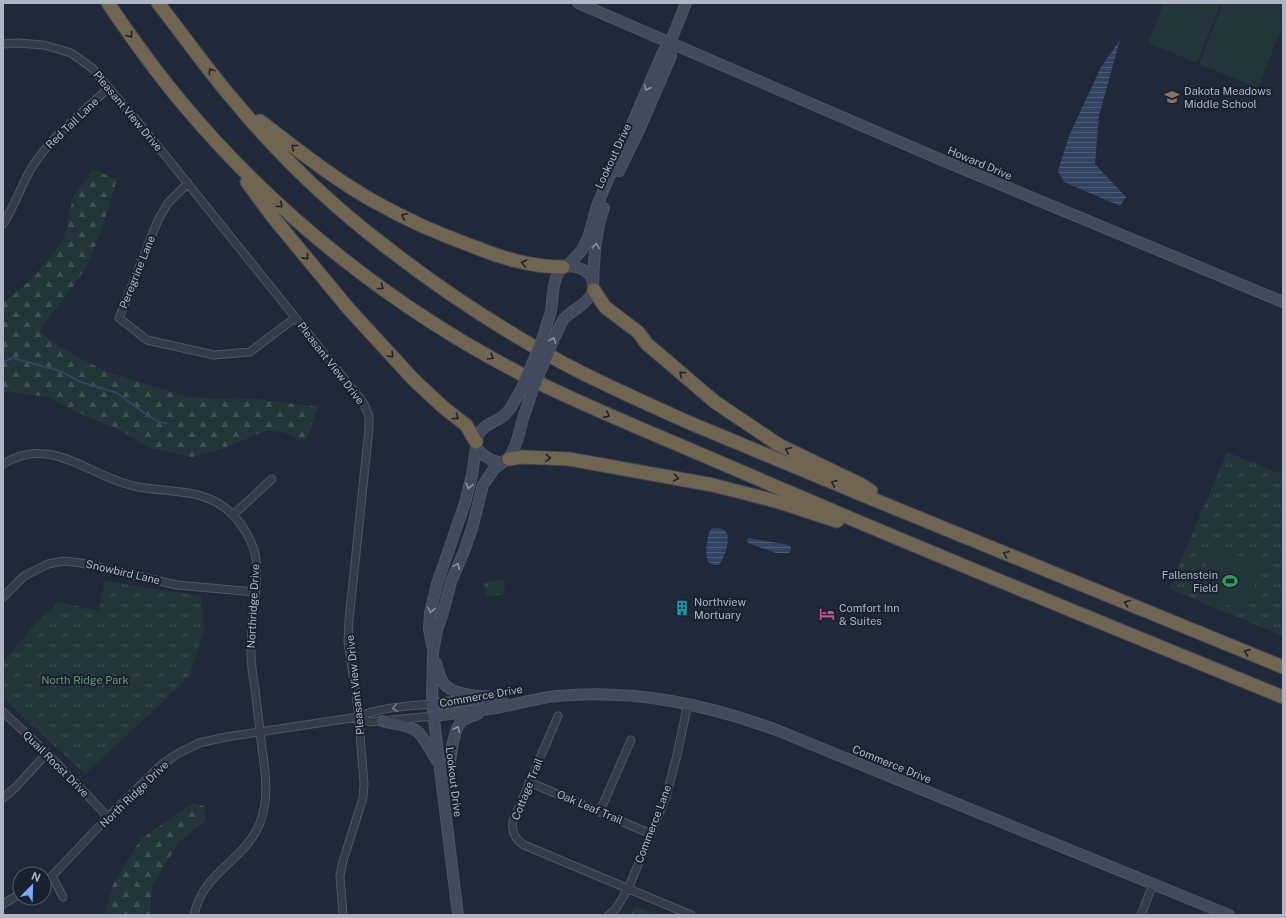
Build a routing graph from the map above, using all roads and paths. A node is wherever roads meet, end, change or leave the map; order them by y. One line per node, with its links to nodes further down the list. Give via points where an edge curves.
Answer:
1 (108, 3): 9 (highway, one-way to 9, via 183,104)
2 (158, 3): 8 (highway, one-way to 2)
3 (578, 3): 5 (main road, Howard Drive)
4 (686, 3): 5 (main road, Lookout Drive)
5 (670, 43): 12 (main road, Lookout Drive, one-way to 12, via 663,52 604,189 588,238 582,250); 13 (main road, Lookout Drive, one-way to 5, via 597,240 602,214 610,189 671,56); 14 (main road, Howard Drive)
6 (3, 44): 7 (street, Pleasant View Drive, via 44,44 71,53 92,68)
7 (109, 88): 10 (street, Pleasant View Drive); 11 (street, Red Tail Lane, via 52,141 32,167)
8 (234, 102): 12 (highway, one-way to 8, via 546,267 484,251 377,203 302,154); 20 (highway, one-way to 8, via 753,450 629,395 566,364 478,314 383,245 346,214 307,179)
9 (222, 148): 16 (highway, one-way to 16, via 272,216 348,308 413,379 466,425); 22 (highway, one-way to 22, via 294,218 364,274 437,324 502,364 607,415)
10 (188, 184): 15 (street, Pleasant View Drive); 15 (street, Peregrine Lane, via 168,203 158,220 118,318 147,340 214,354 250,352)
11 (3, 224)
12 (565, 266): 13 (main road, via 585,270 590,274); 16 (main road, Lookout Drive, bridge, via 556,278 547,326 517,399 503,416 481,429)
13 (594, 287): 17 (main road, Lookout Drive, one-way to 13, bridge, via 516,445 533,389 563,320 590,298); 20 (highway, one-way to 13, via 860,484 779,445 715,402 647,344 638,332 605,307)
14 (1283, 302)
15 (295, 318): 34 (street, Pleasant View Drive, via 364,402 369,416 348,642)
16 (476, 445): 17 (main road, via 487,458 494,461); 25 (main road, Lookout Drive, one-way to 25, via 465,503 441,571 430,613 429,629)
17 (506, 460): 22 (highway, one-way to 22, via 530,457 569,459 713,485 779,502 850,525); 25 (main road, Lookout Drive, one-way to 17, via 451,582 467,543 483,485 494,469)
18 (3, 464): 21 (street, Northridge Drive, via 18,456 46,453 126,484 200,495 212,499)
19 (272, 479): 21 (street)
20 (896, 508): 26 (highway, one-way to 20)
21 (233, 515): 23 (street, Northridge Drive, via 243,528 256,558)
22 (877, 530): 27 (highway)
23 (255, 592): 24 (street, Snowbird Lane, via 177,585 64,561 48,564 24,576); 36 (street, Northridge Drive, via 250,656)
24 (3, 597)
25 (433, 652): 28 (main road, via 445,685 452,690); 30 (main road, Lookout Drive)
26 (1283, 667)
27 (1283, 697)
28 (501, 702): 29 (main road, Commerce Drive, via 583,694); 30 (main road, Commerce Drive); 32 (main road, Commerce Drive); 42 (main road, one-way to 28, via 456,728 461,722)
29 (688, 703): 45 (street, Commerce Lane, via 666,797); 47 (main road, Commerce Drive, via 755,722)
30 (432, 704): 32 (main road, Lookout Drive); 34 (street, North Ridge Drive, one-way to 34, via 384,710)
31 (3, 712): 38 (street, Quail Roost Drive)
32 (434, 716): 35 (street, North Ridge Drive); 39 (main road, Lookout Drive)
33 (558, 716): 40 (street, Cottage Trail)
34 (358, 717): 35 (street, North Ridge Drive, via 369,722); 36 (street, North Ridge Drive); 53 (street, Pleasant View Drive, via 364,769 363,798 340,876)
35 (382, 721): 39 (main road, via 416,731)
36 (260, 731): 44 (street, North Ridge Drive, via 199,743 177,754 161,765); 52 (street, Northridge Drive, via 266,774 266,792 260,823 243,850 205,887)
37 (631, 740): 43 (street)
38 (46, 753): 41 (street); 44 (street, Quail Roost Drive)
39 (439, 764): 42 (main road, Lookout Drive)
40 (529, 782): 43 (street, Oak Leaf Trail); 48 (street, Cottage Trail, via 513,821 512,828 518,841)
41 (3, 798)
42 (445, 809): 54 (main road, Lookout Drive)
43 (600, 811): 45 (street, Oak Leaf Trail)
44 (108, 817): 46 (street, North Ridge Drive)
45 (651, 834): 48 (street, Commerce Lane)
46 (52, 876): 49 (street)
47 (1153, 884): 57 (street); 58 (main road, Commerce Drive)
48 (628, 889): 55 (street, Commerce Lane); 56 (street)
49 (63, 897)
50 (12, 899): 51 (street)
51 (3, 904)
52 (194, 915)
53 (343, 915)
54 (458, 915)
55 (609, 915)
56 (692, 915)
57 (1141, 915)
58 (1229, 915)

